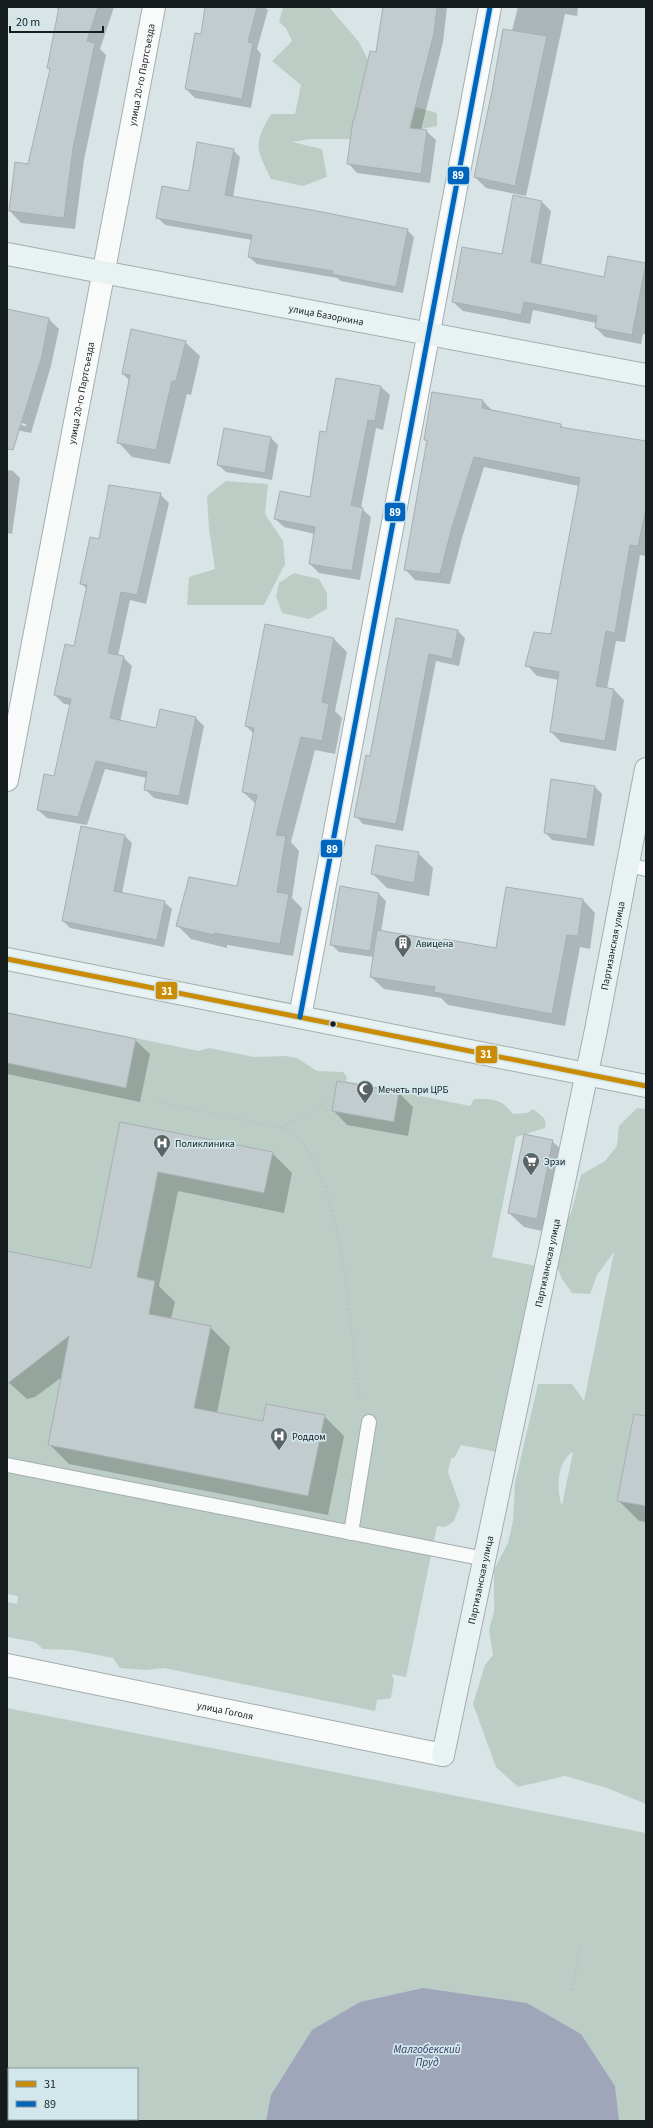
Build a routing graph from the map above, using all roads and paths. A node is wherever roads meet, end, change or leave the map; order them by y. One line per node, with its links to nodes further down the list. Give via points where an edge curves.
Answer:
1 (154, 7): 4 (street, улица 20-го Партсъезда)
2 (490, 7): 5 (street)
3 (7, 254): 4 (street, улица Базоркина)
4 (103, 273): 5 (street, улица Базоркина); 8 (street, улица 20-го Партсъезда)
5 (428, 335): 6 (street, улица Базоркина); 11 (street)
6 (646, 375)
7 (646, 769): 9 (street, Партизанская улица)
8 (7, 780)
9 (637, 867): 12 (street, Партизанская улица)
10 (7, 960): 11 (street)
11 (300, 1017): 12 (street)
12 (587, 1074): 13 (street); 20 (street, Партизанская улица)
13 (646, 1086)
14 (334, 1098): 16 (path)
15 (159, 1102): 16 (path)
16 (281, 1128): 17 (path, via 296,1136 318,1167 335,1218 359,1393)
17 (369, 1422): 19 (lane)
18 (7, 1465): 19 (lane)
19 (351, 1533): 20 (lane)
20 (485, 1559): 22 (street, Партизанская улица)
21 (7, 1665): 22 (street, улица Гоголя)
22 (443, 1755)
23 (581, 1943): 24 (path)
24 (572, 1990)

